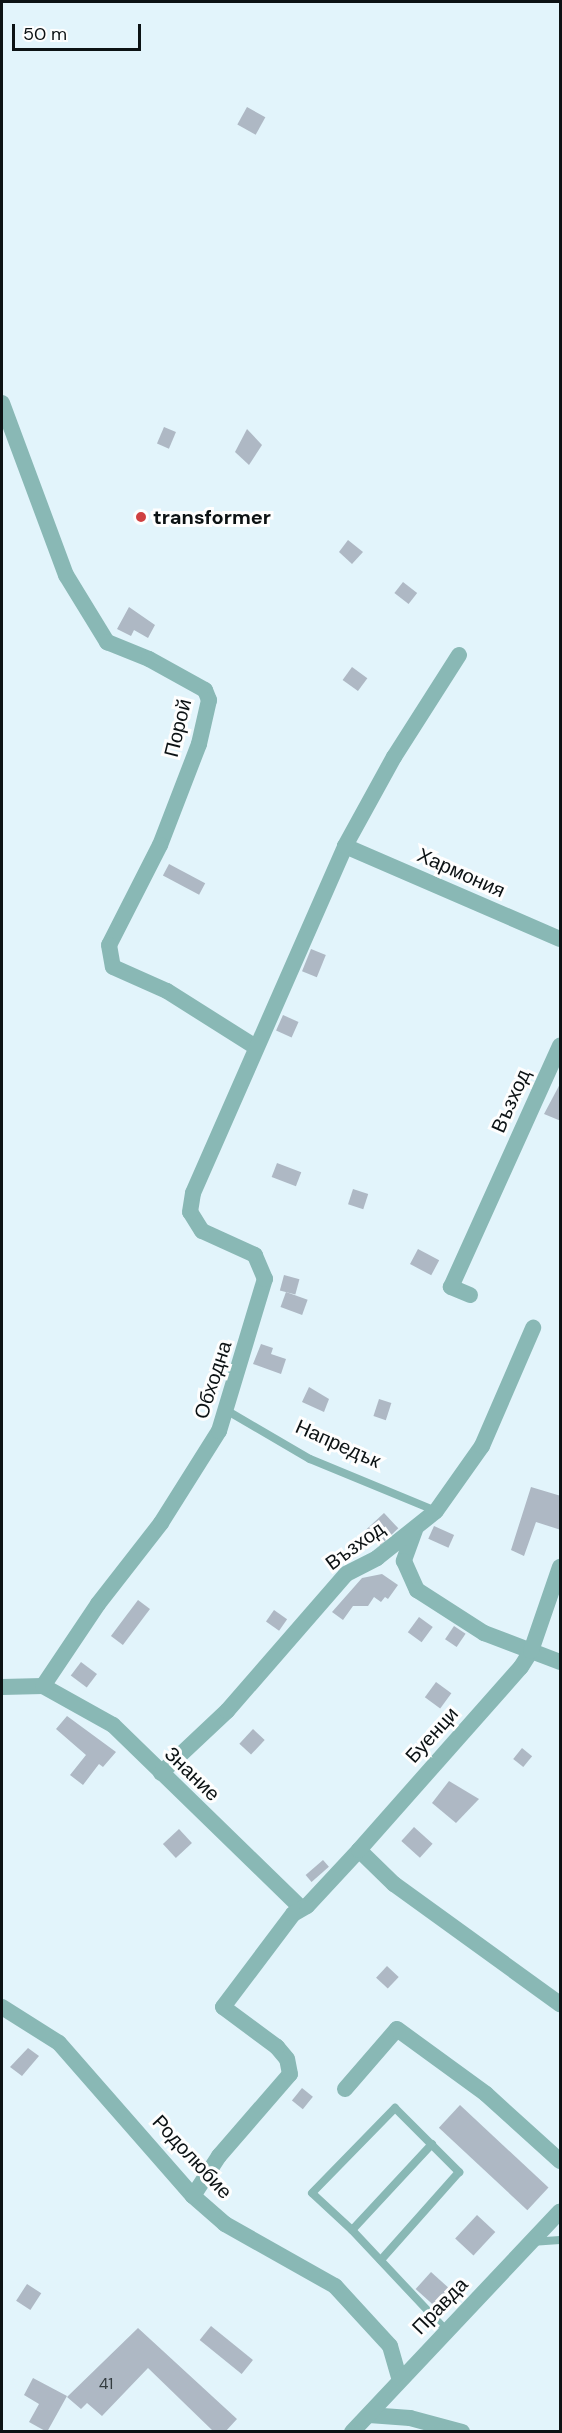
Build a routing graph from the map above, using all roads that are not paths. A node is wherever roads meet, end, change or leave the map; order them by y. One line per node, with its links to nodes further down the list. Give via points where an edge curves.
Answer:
1 (2, 403): 5 (street, Порой, via 66,575 107,642 149,658 205,690 209,700 199,744 160,845 109,945 113,967 167,991)
2 (459, 655): 3 (street, via 394,757)
3 (345, 846): 4 (street, Хармония); 5 (street)
4 (561, 939)
5 (254, 1046): 9 (street, Обходна, via 231,1112 193,1193 190,1212 202,1231 255,1255 265,1279)
6 (561, 1046): 7 (street, Възход, via 451,1287)
7 (470, 1295)
8 (533, 1328): 10 (street, Възход, via 482,1446)
9 (226, 1410): 10 (lane, Напредък, via 310,1459); 15 (street, Обходна, via 207,1454)
10 (436, 1511): 11 (street, Възход)
11 (416, 1528): 13 (street, via 404,1561 417,1590 484,1633); 17 (street, Възход, via 377,1558 346,1574 227,1711)
12 (561, 1567): 13 (street, Буенци)
13 (531, 1651): 14 (street); 18 (street, Буенци)
14 (561, 1662)
15 (43, 1686): 16 (street); 17 (street, Знание, via 113,1725)
16 (2, 1687)
17 (161, 1773): 19 (street, Знание)
18 (359, 1850): 19 (street, Буенци); 20 (street, via 394,1884)
19 (301, 1908): 25 (street, Буенци, via 223,2007 277,2048 287,2059 290,2074 219,2156)
20 (561, 2004)
21 (2, 2007): 25 (street, Родолюбие, via 59,2043)
22 (345, 2089): 24 (street, via 397,2030 486,2094)
23 (432, 2144): 27 (lane); 27 (lane, via 395,2108 312,2193); 30 (lane, via 459,2172)
24 (561, 2161)
25 (194, 2196): 32 (street, Родолюбие, via 225,2224 335,2286 390,2346)
26 (561, 2211): 29 (street, Правда)
27 (352, 2230): 30 (lane)
28 (561, 2240): 29 (lane)
29 (531, 2242): 31 (street, Правда)
30 (381, 2259): 31 (lane)
31 (446, 2330): 32 (street, Правда)
32 (400, 2380): 33 (street, Правда)
33 (369, 2415): 34 (street, Правда); 35 (street, via 410,2418)
34 (352, 2432)
35 (462, 2432)

